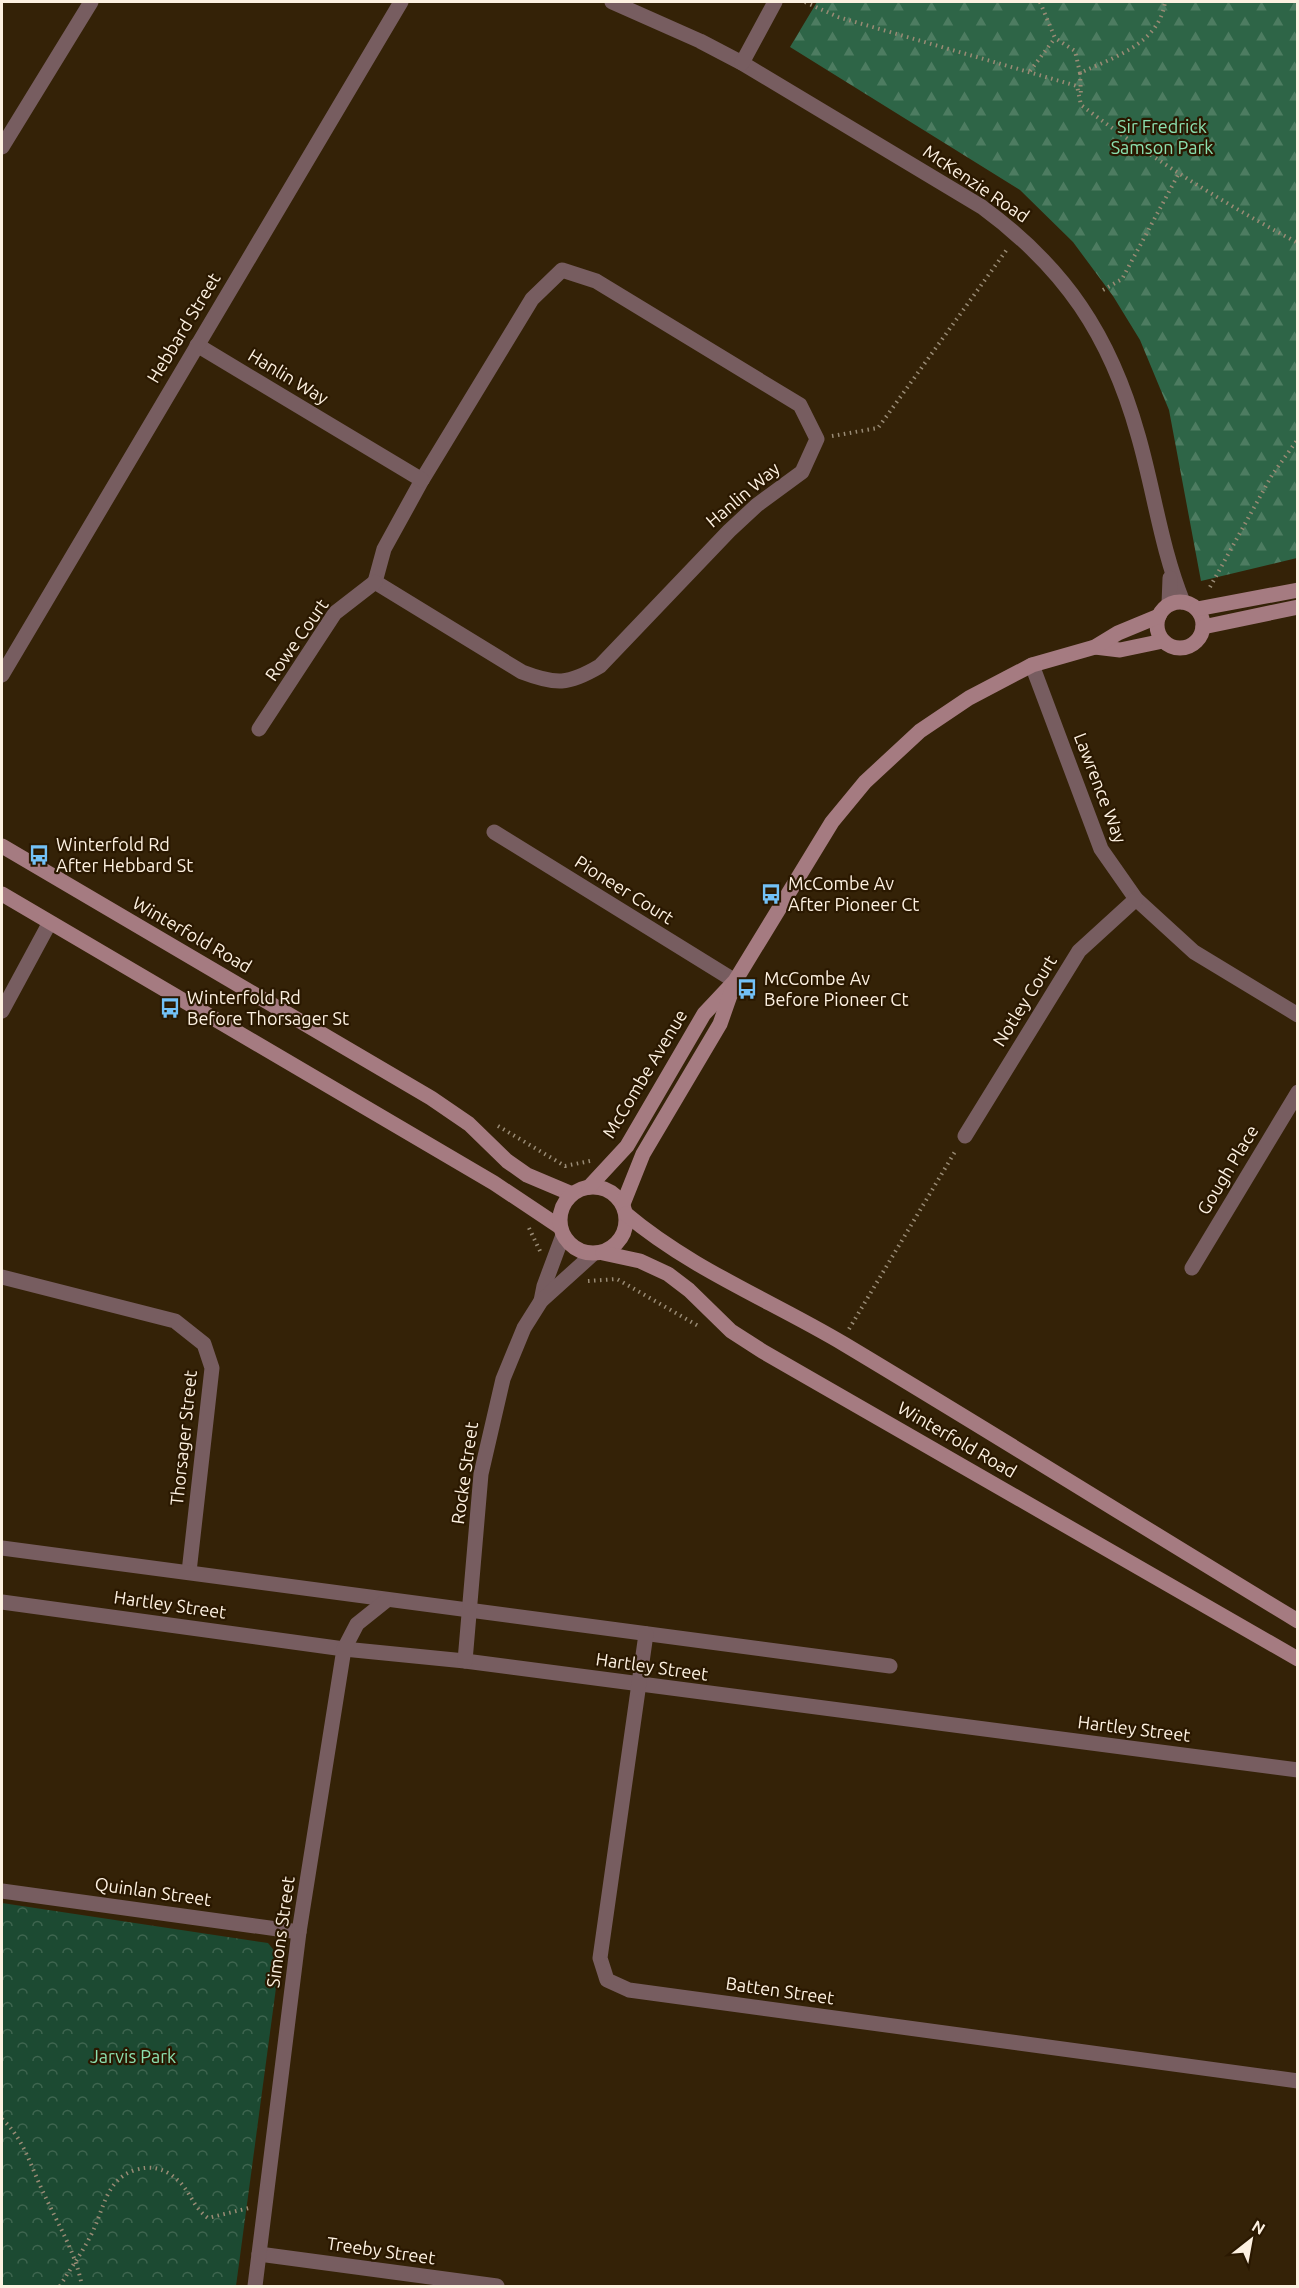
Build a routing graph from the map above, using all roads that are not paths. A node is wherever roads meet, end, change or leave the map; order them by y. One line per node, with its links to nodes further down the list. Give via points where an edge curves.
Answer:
1 (91, 2): 6 (street)
2 (401, 2): 7 (street, Hebbard Street)
3 (612, 2): 5 (street, McKenzie Road)
4 (775, 2): 5 (street)
5 (742, 63): 12 (street, McKenzie Road, via 982,207 1019,234 1060,277 1080,303 1122,383 1138,435)
6 (2, 147)
7 (197, 345): 8 (street, Hanlin Way); 17 (street, Hebbard Street)
8 (422, 480): 9 (street, via 384,549); 9 (street, Hanlin Way, via 532,299 562,270 596,281 800,405 817,439 802,472 729,531 600,666 573,680 547,682 522,672)
9 (375, 582): 18 (street, Rowe Court, via 335,613)
10 (1298, 590): 12 (main road, McCombe Avenue)
11 (1298, 607): 13 (main road)
12 (1177, 608): 13 (main road); 14 (main road, via 1158,632); 15 (main road, McCombe Avenue)
13 (1203, 627): 14 (main road, McCombe Avenue, via 1196,641 1186,647 1170,646)
14 (1163, 641): 15 (main road, McCombe Avenue, via 1120,650)
15 (1095, 647): 16 (main road, McCombe Avenue)
16 (1032, 666): 22 (street, Lawrence Way, via 1101,849); 24 (main road, McCombe Avenue, via 942,714 865,782 832,822)
17 (2, 675)
18 (259, 729)
19 (494, 832): 24 (street, Pioneer Court)
20 (2, 846): 30 (main road, Winterfold Road, via 431,1098 469,1124 527,1175)
21 (2, 894): 23 (main road)
22 (1136, 899): 26 (street, Lawrence Way, via 1194,952); 28 (street, Notley Court, via 1079,951)
23 (49, 924): 25 (street); 32 (main road, via 494,1183)
24 (735, 981): 29 (main road, McCombe Avenue, via 705,1014 627,1146); 31 (main road, McCombe Avenue, via 720,1024 643,1154)
25 (2, 1011)
26 (1298, 1015)
27 (1298, 1092): 34 (street, Gough Place)
28 (965, 1136)
29 (589, 1187): 30 (main road); 31 (main road, via 608,1191)
30 (572, 1194): 32 (main road, via 561,1210)
31 (624, 1209): 33 (main road, via 624,1234 612,1249); 42 (main road, Winterfold Road, via 680,1253 841,1343)
32 (562, 1231): 33 (main road, via 574,1248); 36 (street, Rocke Street)
33 (598, 1253): 36 (street, Rocke Street); 45 (main road, Winterfold Road, via 640,1261 668,1274 731,1331 762,1351)
34 (1192, 1268)
35 (2, 1276): 38 (street, Thorsager Street, via 175,1321 204,1344 212,1368)
36 (541, 1301): 41 (street, Rocke Street, via 513,1352 491,1422 481,1474)
37 (2, 1548): 38 (street, Hartley Street)
38 (189, 1572): 39 (street, Hartley Street)
39 (387, 1600): 41 (street, Hartley Street); 44 (street, Simons Street, via 357,1624)
40 (2, 1602): 44 (street, Hartley Street)
41 (468, 1612): 43 (street, Hartley Street); 46 (street, Rocke Street)
42 (1298, 1621)
43 (646, 1634): 47 (street, Hartley Street); 48 (street, Batten Street)
44 (344, 1649): 46 (street, Hartley Street); 51 (street, Simons Street)
45 (1298, 1659)
46 (465, 1661): 48 (street, Hartley Street)
47 (890, 1666)
48 (638, 1685): 49 (street, Hartley Street); 52 (street, Batten Street, via 600,1958 607,1980 629,1990)
49 (1298, 1770)
50 (2, 1891): 51 (street, Quinlan Street)
51 (300, 1932): 53 (street, Simons Street)
52 (1298, 2081)
53 (259, 2254): 54 (street, Simons Street); 55 (street, Treeby Street)
54 (255, 2286)
55 (497, 2286)

